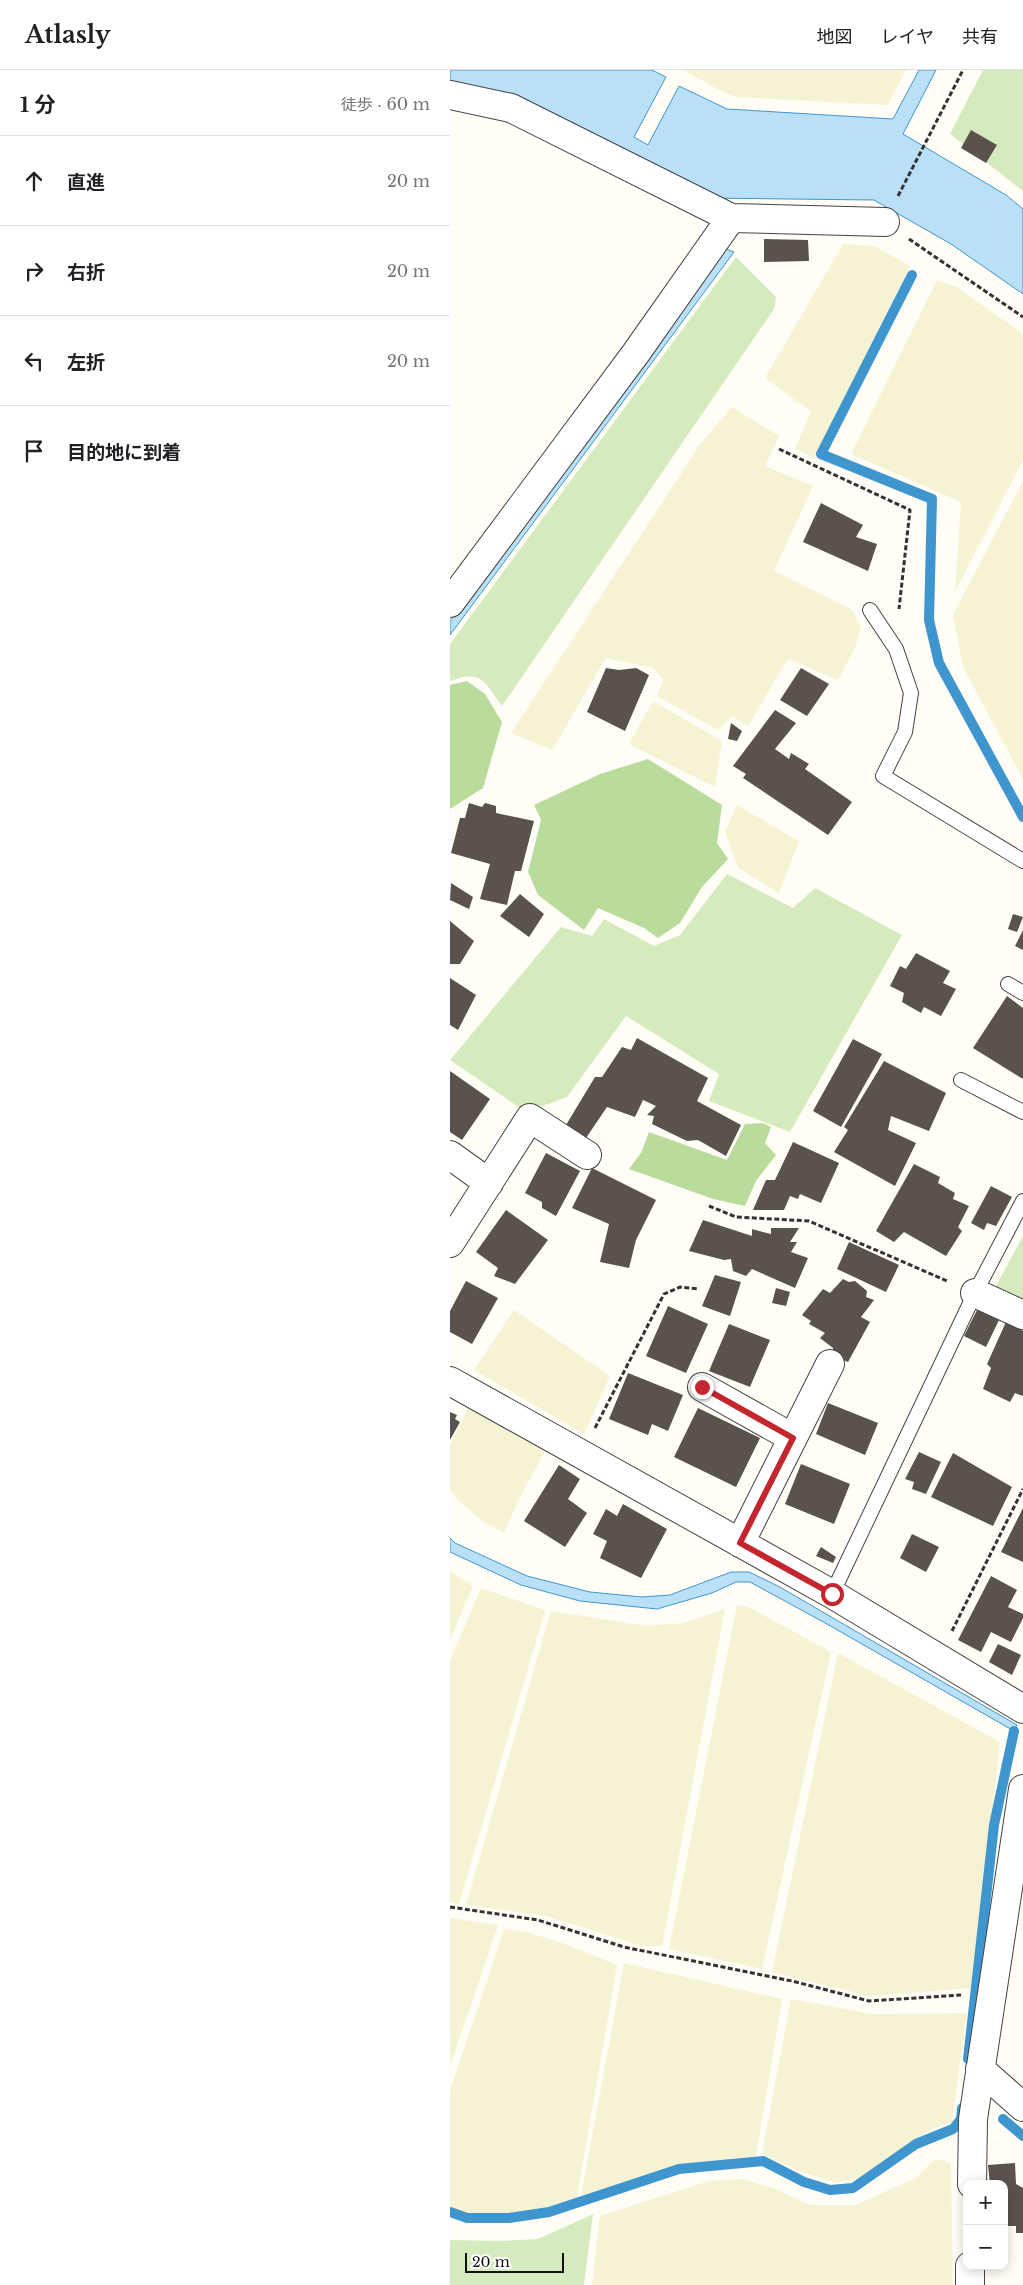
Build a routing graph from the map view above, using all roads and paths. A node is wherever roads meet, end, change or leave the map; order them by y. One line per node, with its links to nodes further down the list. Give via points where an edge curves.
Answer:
1 (963, 70): 4 (path)
2 (450, 95): 3 (street, via 511,108)
3 (731, 218): 4 (street); 7 (street, via 636,353)
4 (885, 222): 5 (path)
5 (1023, 317)
6 (779, 449): 9 (path, via 910,510)
7 (450, 603)
8 (870, 610): 9 (lane)
9 (896, 649): 10 (lane, via 911,693 905,732 883,776)
10 (1023, 860)
11 (1008, 984): 12 (lane)
12 (1023, 993)
13 (961, 1080): 14 (lane)
14 (1023, 1112)
15 (450, 1155): 17 (street)
16 (587, 1155): 17 (street, via 530,1118)
17 (489, 1183): 20 (street)
18 (1023, 1201): 22 (lane)
19 (709, 1206): 22 (path, via 736,1217 809,1221)
20 (450, 1243)
21 (699, 1289): 28 (path, via 680,1287 664,1294)
22 (975, 1293): 23 (street); 31 (lane)
23 (1023, 1315)
24 (830, 1364): 27 (street)
25 (450, 1381): 28 (street)
26 (702, 1387): 27 (street)
27 (793, 1438): 30 (street)
28 (581, 1454): 30 (street)
29 (1023, 1489): 32 (path)
30 (740, 1543): 31 (street)
31 (832, 1594): 32 (street)
32 (939, 1658): 33 (street)
33 (1023, 1709)
34 (1023, 1789): 36 (street)
35 (450, 1907): 36 (path, via 538,1920 624,1947 792,1981 869,2001)
36 (992, 1992): 37 (street)
37 (980, 2068): 38 (street); 39 (street, via 973,2119)
38 (1023, 2106)
39 (972, 2180)
40 (970, 2270): 41 (street)
41 (970, 2285)

